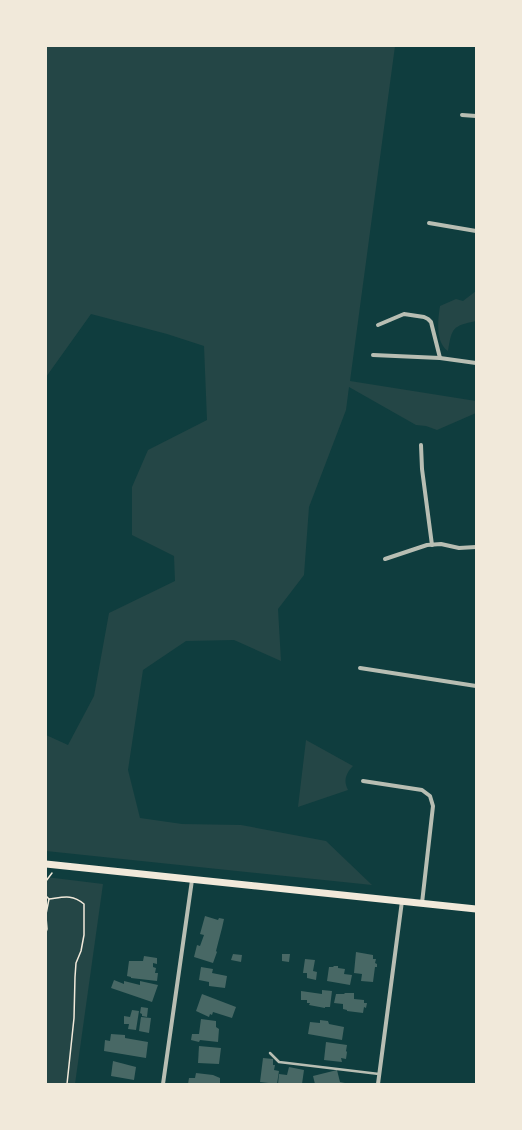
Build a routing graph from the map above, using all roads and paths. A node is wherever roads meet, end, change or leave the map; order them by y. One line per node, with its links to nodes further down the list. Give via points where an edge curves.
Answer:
1 (462, 115): 2 (street)
2 (476, 116)
3 (429, 223): 4 (street)
4 (476, 231)
5 (378, 325): 7 (street, via 404,314 428,319)
6 (373, 355): 7 (street)
7 (440, 358): 8 (street)
8 (476, 363)
9 (421, 445): 10 (street)
10 (432, 544): 11 (street, via 458,548); 12 (street)
11 (476, 547)
12 (385, 559)
13 (360, 668): 14 (street)
14 (476, 686)
15 (363, 781): 21 (street, via 422,790 430,796 433,806)
16 (46, 864): 17 (main road)
17 (192, 880): 20 (main road); 28 (street)
18 (46, 896): 19 (path)
19 (49, 899): 23 (path); 27 (path, via 78,898 84,904 84,935 76,963 74,1018)
20 (402, 901): 21 (main road); 26 (street)
21 (422, 903): 22 (main road)
22 (476, 908)
23 (46, 915): 24 (path)
24 (46, 932)
25 (270, 1053): 26 (lane, via 279,1062)
26 (379, 1074): 29 (street)
27 (67, 1084)
28 (163, 1084)
29 (378, 1084)

